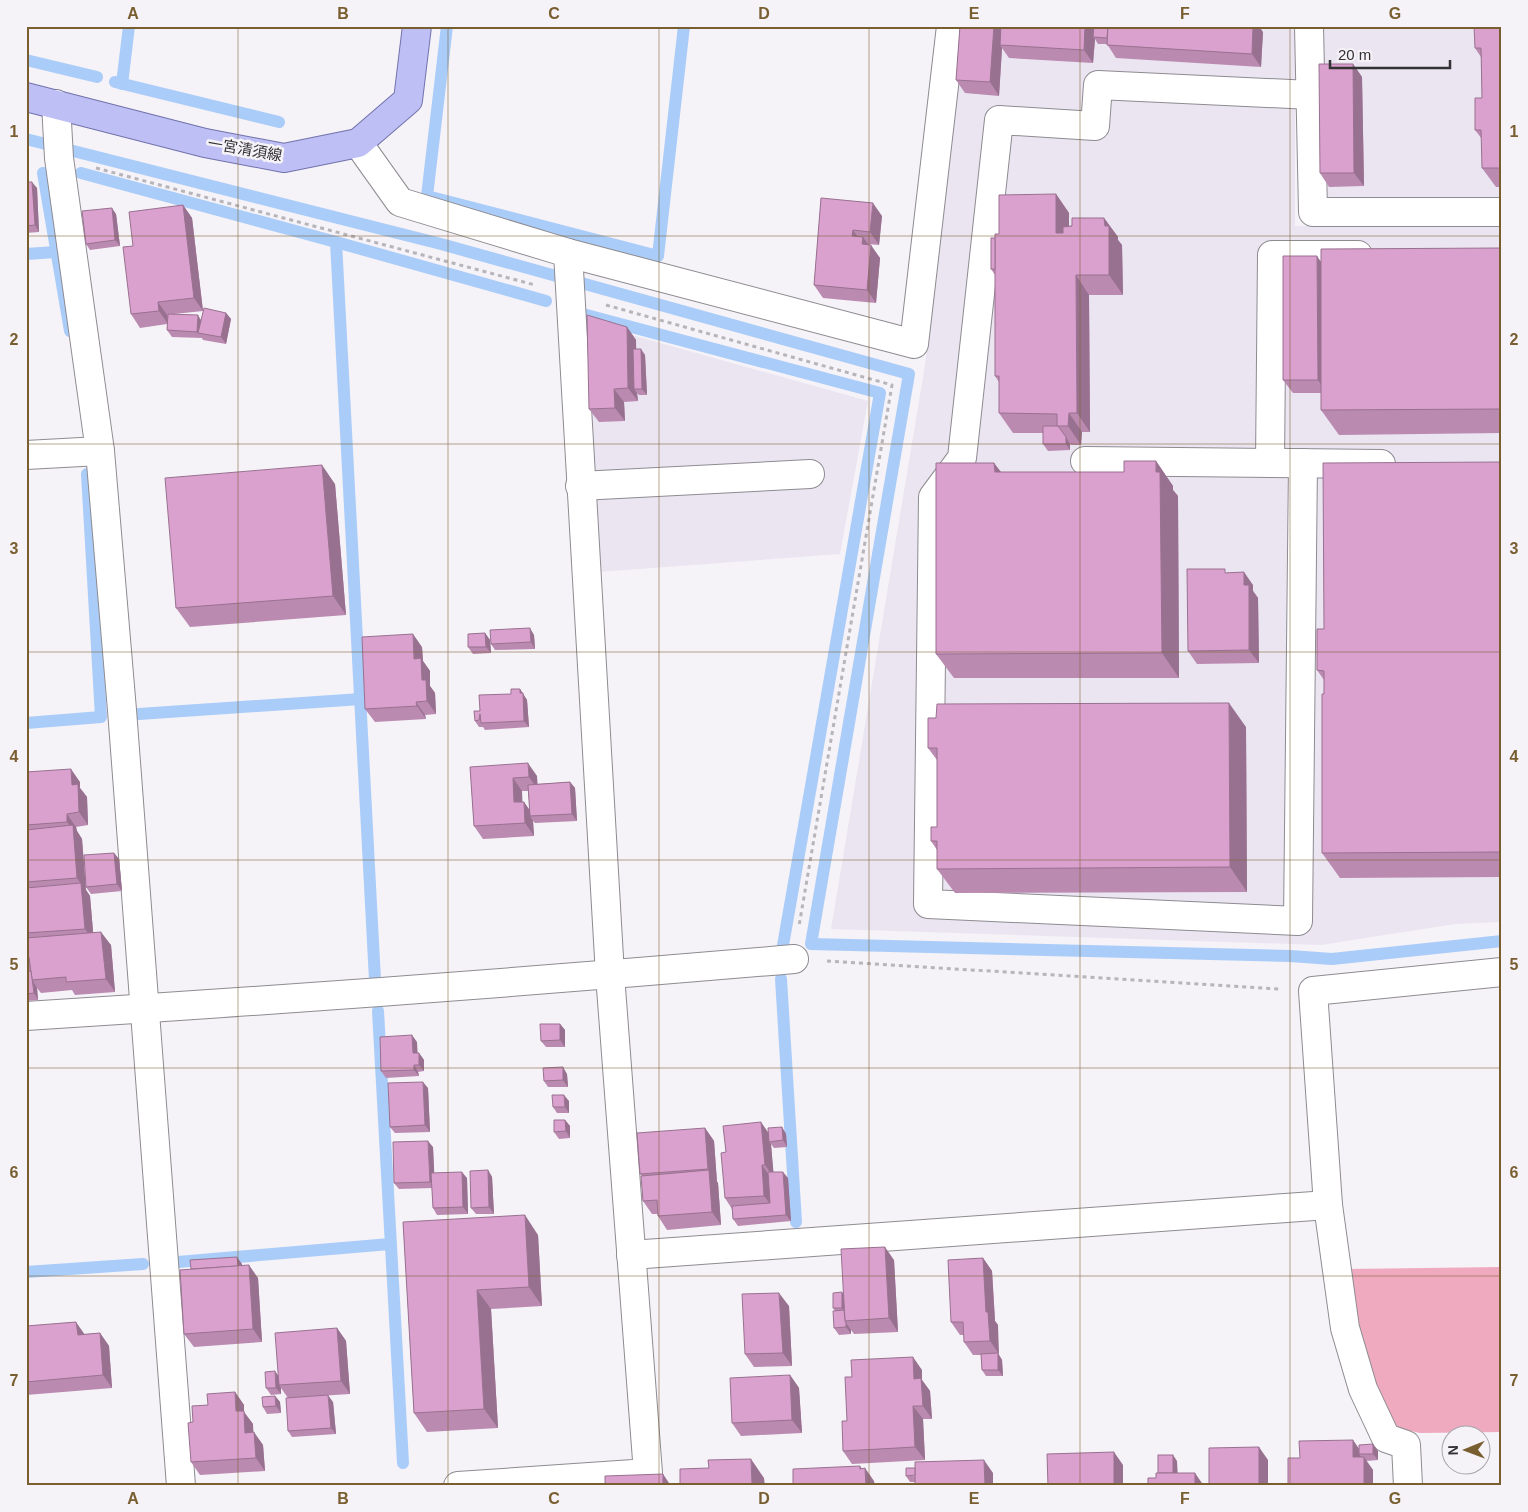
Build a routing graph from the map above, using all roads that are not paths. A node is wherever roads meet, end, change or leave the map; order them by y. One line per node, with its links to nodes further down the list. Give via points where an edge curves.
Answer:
1 (417, 26): 7 (main road, 一宮清須線, via 408,100)
2 (951, 26): 9 (street, via 914,344)
3 (1310, 26): 4 (street)
4 (1311, 95): 8 (street, via 1313,212); 15 (street, via 1098,85 1095,126 998,120 962,458 933,497 928,904 1298,921)
5 (26, 97): 6 (main road, 一宮清須線)
6 (56, 104): 7 (main road, 一宮清須線, via 205,143 284,158); 11 (street, via 60,158)
7 (358, 143): 9 (street, via 400,202)
8 (1502, 212)
9 (568, 253): 18 (street)
10 (1382, 256): 14 (street, via 1272,255)
11 (100, 451): 12 (street); 22 (street)
12 (26, 455)
13 (1085, 461): 14 (street)
14 (1270, 462): 15 (street)
15 (1303, 463): 16 (street)
16 (1402, 464)
17 (810, 474): 18 (street)
18 (580, 486): 21 (street)
19 (794, 959): 21 (street)
20 (1502, 972): 24 (street, via 1313,991)
21 (610, 975): 22 (street); 25 (street)
22 (145, 1009): 23 (street); 27 (street)
23 (26, 1016)
24 (1328, 1205): 25 (street); 29 (street, via 1346,1328 1362,1389 1386,1438 1406,1445)
25 (631, 1255): 26 (street, via 648,1473)
26 (530, 1484): 28 (street)
27 (181, 1486)
28 (458, 1486)
29 (1408, 1486)

